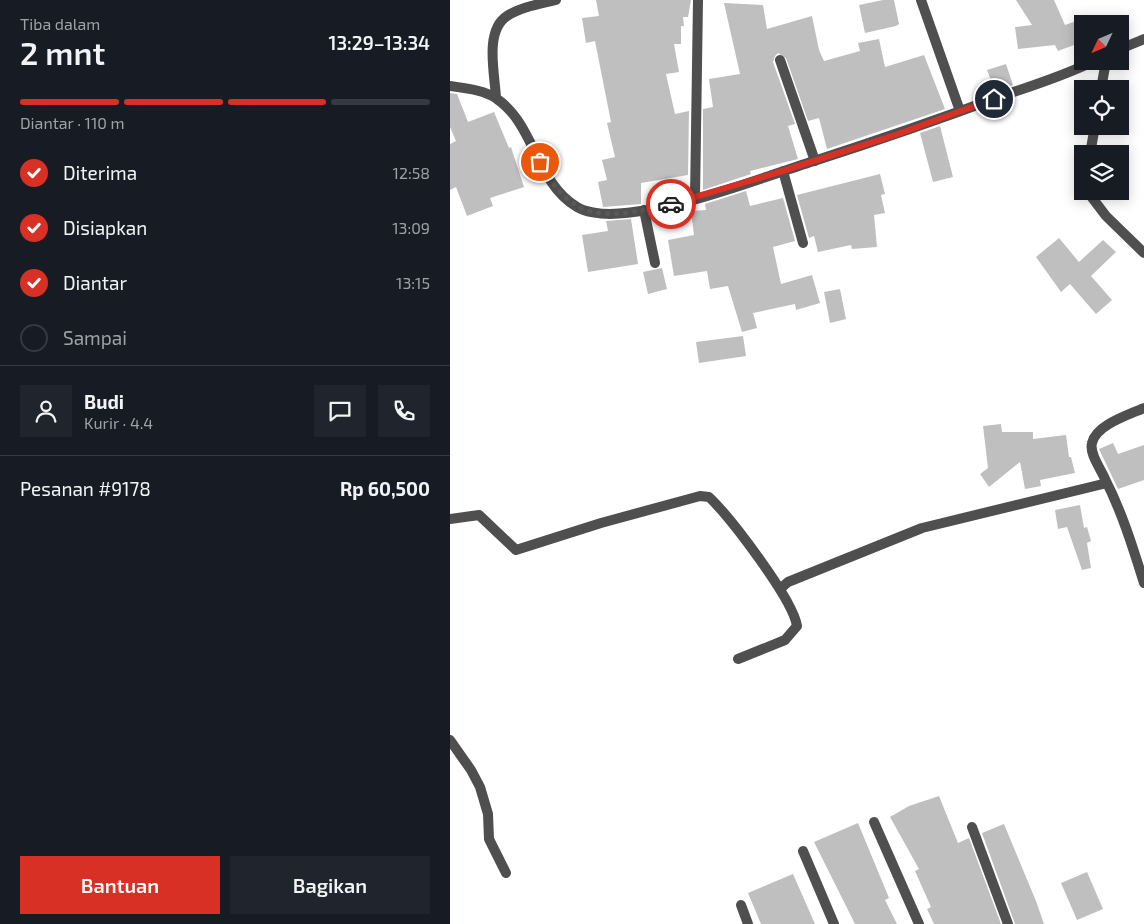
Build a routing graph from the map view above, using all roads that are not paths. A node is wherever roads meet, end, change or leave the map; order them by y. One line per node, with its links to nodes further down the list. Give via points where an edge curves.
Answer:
1 (556, 0): 9 (street, via 506,16 496,30 493,44)
2 (698, 0): 13 (street)
3 (921, 0): 10 (street)
4 (1144, 39): 5 (street)
5 (1129, 46)
6 (780, 60): 11 (street)
7 (1074, 69): 10 (street)
8 (450, 86): 9 (street)
9 (496, 98): 15 (street, via 510,110 549,179 577,207 608,214)
10 (960, 112): 11 (street)
11 (815, 160): 12 (street)
12 (783, 171): 13 (street); 16 (street)
13 (695, 198): 15 (street)
14 (1094, 200): 17 (street, via 1106,216)
15 (644, 210): 18 (street)
16 (803, 243)
17 (1144, 253)
18 (655, 263)
19 (1144, 408): 20 (street, via 1097,432 1091,444)
20 (1107, 483): 22 (street); 23 (street, via 922,528 788,582)
21 (450, 519): 23 (street, via 478,515 516,550 700,496 709,497)
22 (1144, 583)
23 (780, 589): 24 (street, via 796,616 795,630 786,640)
24 (738, 659)
25 (450, 740): 29 (street, via 480,787 488,814 490,839)
26 (874, 822): 33 (street)
27 (972, 828): 34 (street)
28 (803, 851): 32 (street)
29 (506, 873)
30 (741, 905): 31 (street)
31 (748, 924)
32 (834, 924)
33 (919, 924)
34 (1008, 924)

